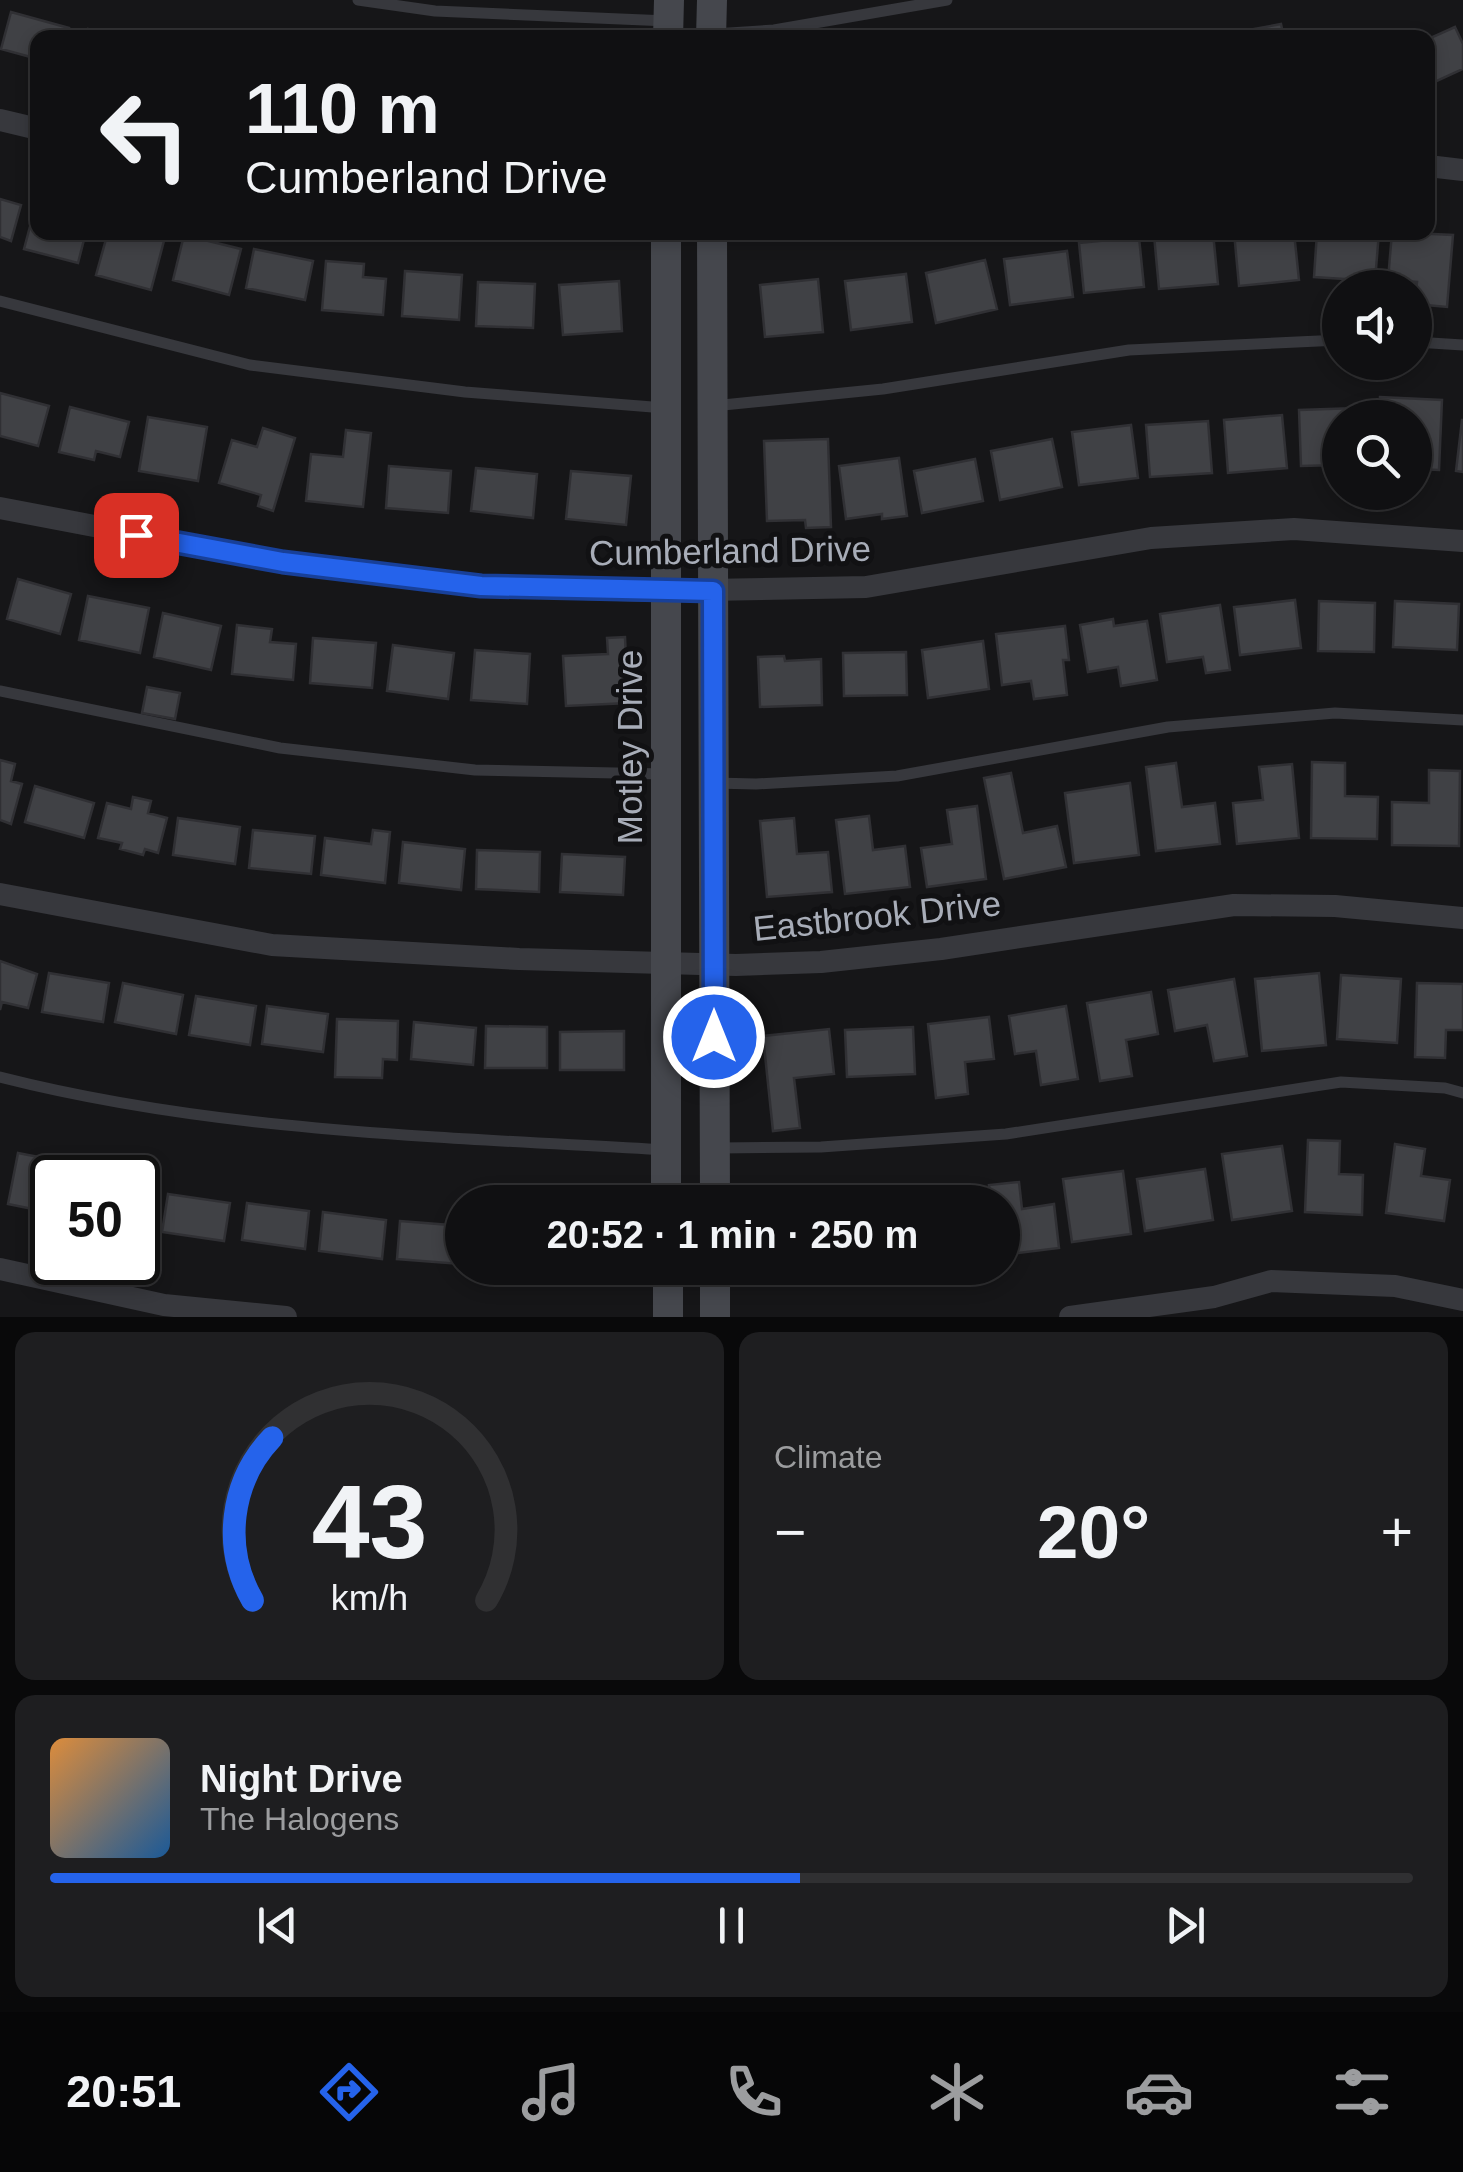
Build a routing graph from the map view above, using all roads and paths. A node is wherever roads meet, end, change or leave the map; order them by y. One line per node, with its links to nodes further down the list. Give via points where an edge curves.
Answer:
1 (358, 0): 4 (lane, via 435,11)
2 (712, 0): 5 (main road)
3 (947, 0): 6 (lane)
4 (669, 19)
5 (712, 30)
6 (774, 30)
7 (0, 120): 8 (street)
8 (30, 127)
9 (1435, 167): 10 (street)
10 (1463, 170)
11 (666, 240): 18 (main road, Motley Drive)
12 (712, 240): 17 (main road)
13 (0, 302): 18 (lane, via 250,365)
14 (1322, 341): 17 (lane, via 1129,350 883,390)
15 (1432, 343): 16 (lane)
16 (1463, 345)
17 (713, 406): 22 (main road)
18 (666, 408): 21 (main road, Motley Drive)
19 (0, 508): 21 (street, Cumberland Drive, via 283,562 481,586)
20 (1463, 541): 22 (street, Cumberland Drive, via 1294,529 1150,538 866,587)
21 (668, 591): 22 (street, Cumberland Drive); 25 (main road, Motley Drive)
22 (713, 591): 26 (main road)
23 (0, 691): 25 (lane, via 280,748 475,770)
24 (1463, 720): 26 (lane, via 1335,713 1168,727 897,776)
25 (668, 774): 29 (main road, Motley Drive)
26 (714, 783): 30 (main road)
27 (0, 894): 29 (street, Eastbrook Drive, via 272,944)
28 (1463, 918): 30 (street, Eastbrook Drive, via 1234,905 924,951)
29 (668, 962): 30 (street, Eastbrook Drive); 34 (main road, Motley Drive)
30 (714, 964): 33 (main road)
31 (0, 1077): 34 (lane, via 334,1130)
32 (1463, 1093): 33 (lane, via 1341,1082 1006,1134)
33 (715, 1148): 36 (main road)
34 (666, 1150): 35 (main road, Motley Drive)
35 (666, 1185)
36 (715, 1185)
37 (0, 1269): 41 (street, via 164,1306)
38 (668, 1285): 42 (main road)
39 (715, 1285): 43 (main road)
40 (1463, 1300): 44 (street, via 1395,1286 1271,1281)
41 (286, 1317)
42 (668, 1317)
43 (715, 1317)
44 (1070, 1317)

